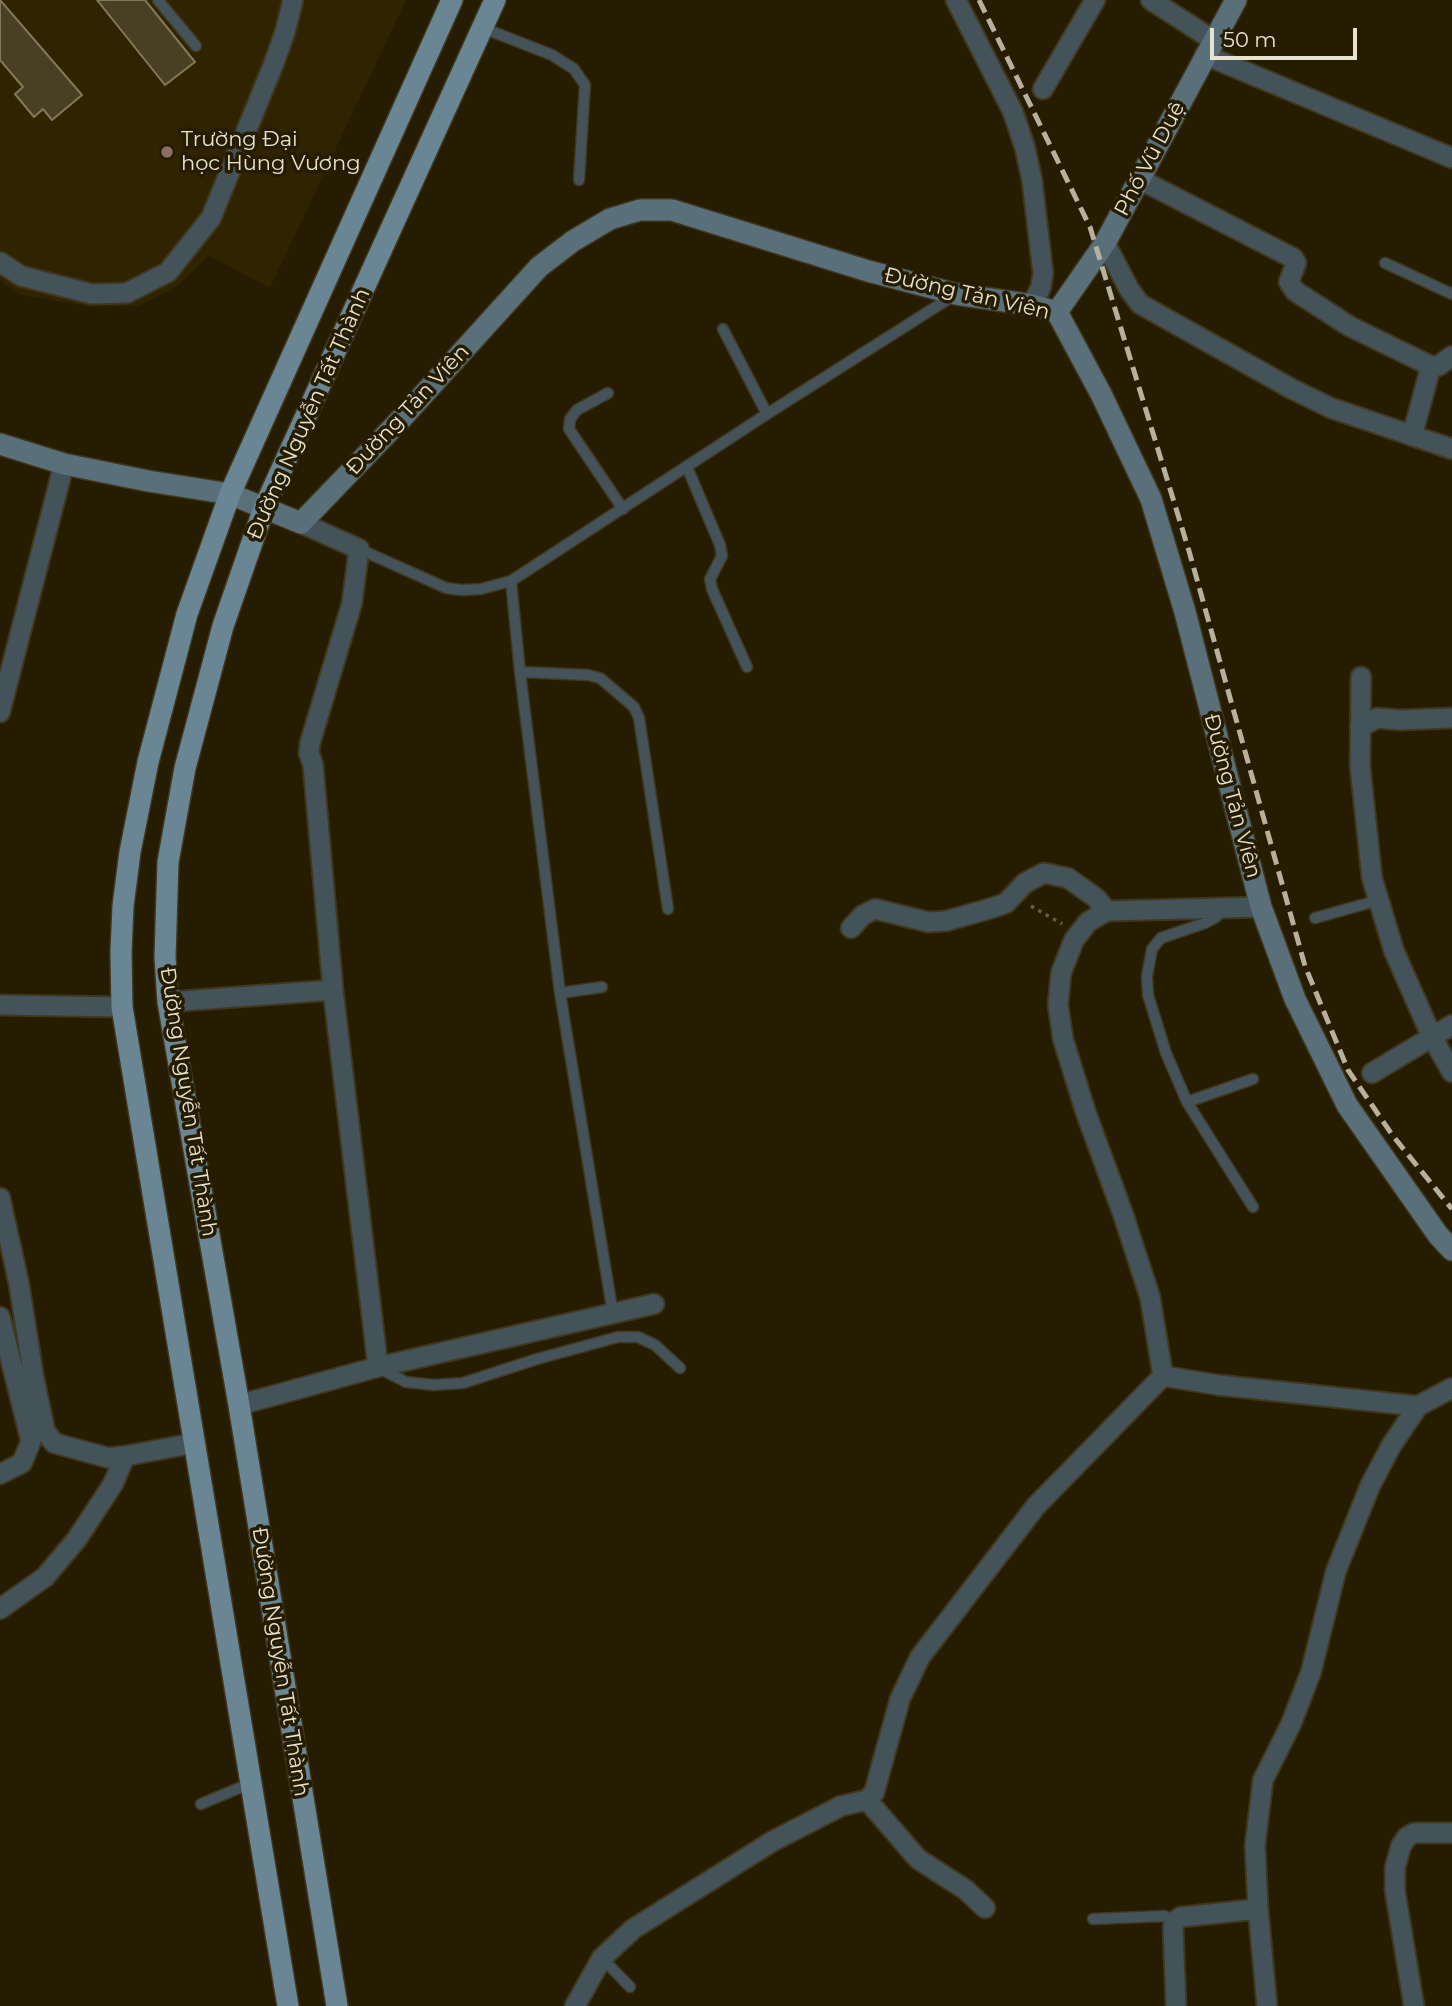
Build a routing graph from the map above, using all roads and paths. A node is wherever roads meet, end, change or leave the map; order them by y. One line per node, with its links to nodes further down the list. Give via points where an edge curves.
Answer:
1 (158, 0): 10 (lane)
2 (293, 0): 17 (street, via 274,63 211,218 168,272 127,293 92,294 21,276)
3 (452, 0): 33 (main road, Đường Nguyễn Tất Thành)
4 (495, 0): 9 (main road, Đường Nguyễn Tất Thành)
5 (956, 0): 21 (street, via 1013,113 1025,148 1043,274)
6 (1095, 0): 12 (street)
7 (1150, 0): 11 (street)
8 (1236, 0): 11 (street, Phố Vũ Duệ)
9 (482, 28): 15 (lane, via 552,55 574,69 584,85); 34 (main road, Đường Nguyễn Tất Thành)
10 (196, 46)
11 (1209, 48): 13 (street); 14 (street, Phố Vũ Duệ)
12 (1043, 89)
13 (1452, 158)
14 (1139, 179): 16 (street, Phố Vũ Duệ); 25 (street, via 1293,258 1296,263 1289,282 1295,291 1349,326)
15 (579, 180)
16 (1105, 243): 22 (street, Phố Vũ Duệ); 28 (street, via 1140,304 1331,408)
17 (0, 262)
18 (1385, 263): 20 (lane)
19 (956, 294): 21 (street, Đường Tản Viên); 27 (lane); 36 (street, Đường Tản Viên, via 672,210 640,210 610,219 539,267)
20 (1452, 294)
21 (1032, 305): 22 (street, Đường Tản Viên)
22 (1057, 312): 47 (street, Đường Tản Viên, via 1151,499)
23 (723, 329): 27 (lane)
24 (1452, 356): 25 (street)
25 (1431, 366): 28 (street)
26 (608, 393): 35 (lane, via 577,410 569,429)
27 (767, 414): 32 (lane)
28 (1412, 436): 30 (street)
29 (0, 444): 31 (street)
30 (1452, 449)
31 (64, 464): 33 (street); 42 (street)
32 (687, 467): 35 (lane); 39 (lane, via 720,545 722,556 710,579 712,589)
33 (230, 494): 34 (street); 59 (main road, Đường Nguyễn Tất Thành, via 187,614 139,800 123,906)
34 (264, 508): 36 (street); 57 (main road, Đường Nguyễn Tất Thành, via 223,626 176,807 164,914)
35 (623, 509): 38 (lane)
36 (301, 523): 37 (street)
37 (359, 550): 38 (lane, via 446,588 481,589); 55 (street, via 352,603 310,743)
38 (511, 581): 40 (lane)
39 (747, 667)
40 (520, 672): 49 (lane, via 600,678 634,707); 56 (lane)
41 (1361, 677): 44 (street)
42 (0, 712)
43 (1452, 718): 44 (street, via 1377,718)
44 (1360, 727): 45 (street, via 1369,853)
45 (1379, 900): 51 (lane); 61 (street, via 1394,951)
46 (1031, 906): 53 (path)
47 (1261, 907): 48 (street); 68 (street, Đường Tản Viên, via 1295,999 1347,1105)
48 (1224, 908): 50 (street); 65 (lane, via 1205,923 1161,938 1152,949 1149,995 1166,1053)
49 (668, 909)
50 (1107, 911): 52 (street, via 1068,878 1044,873 1025,883 1006,903 946,921 928,922 875,909); 53 (street)
51 (1315, 918)
52 (851, 928)
53 (1078, 934): 74 (street, via 1061,973 1058,1005 1063,1038 1150,1297)
54 (602, 987): 56 (lane)
55 (333, 990): 57 (street); 72 (street)
56 (560, 993): 70 (lane)
57 (168, 1002): 76 (main road, Đường Nguyễn Tất Thành)
58 (0, 1005): 59 (street)
59 (122, 1007): 78 (main road, Đường Nguyễn Tất Thành)
60 (1452, 1025): 61 (street)
61 (1432, 1037): 62 (street); 63 (street)
62 (1452, 1072)
63 (1371, 1073)
64 (1253, 1079): 65 (lane)
65 (1188, 1102): 67 (lane)
66 (0, 1198): 79 (street, via 45,1432 54,1443 66,1447 108,1458)
67 (1253, 1207)
68 (1452, 1250)
69 (654, 1304): 70 (street)
70 (613, 1314): 72 (street)
71 (0, 1317): 80 (street, via 31,1441 22,1464)
72 (378, 1367): 73 (lane, via 405,1382 463,1383 618,1337 638,1337 655,1345); 76 (street)
73 (680, 1368)
74 (1163, 1376): 77 (street); 83 (street, via 1036,1506 920,1657 900,1699 874,1793)
75 (1452, 1388): 77 (street)
76 (239, 1405): 93 (main road, Đường Nguyễn Tất Thành)
77 (1418, 1406): 87 (street, via 1370,1486 1336,1571 1311,1672 1263,1780 1255,1845)
78 (195, 1443): 79 (street); 82 (main road, Đường Nguyễn Tất Thành)
79 (125, 1456): 81 (street, via 113,1484 77,1539 45,1577)
80 (0, 1474)
81 (0, 1608)
82 (251, 1783): 84 (lane); 92 (main road, Đường Nguyễn Tất Thành)
83 (867, 1800): 86 (street, via 918,1859); 90 (street, via 841,1806 773,1841 642,1923)
84 (201, 1804)
85 (1452, 1833): 97 (street, via 1407,1837 1395,1868)
86 (985, 1908)
87 (1258, 1909): 89 (street); 96 (street)
88 (1093, 1919): 89 (lane, via 1165,1916)
89 (1175, 1921): 95 (street)
90 (602, 1958): 91 (lane); 94 (street)
91 (630, 1987)
92 (288, 2006)
93 (337, 2006)
94 (575, 2006)
95 (1176, 2006)
96 (1267, 2006)
97 (1414, 2006)

